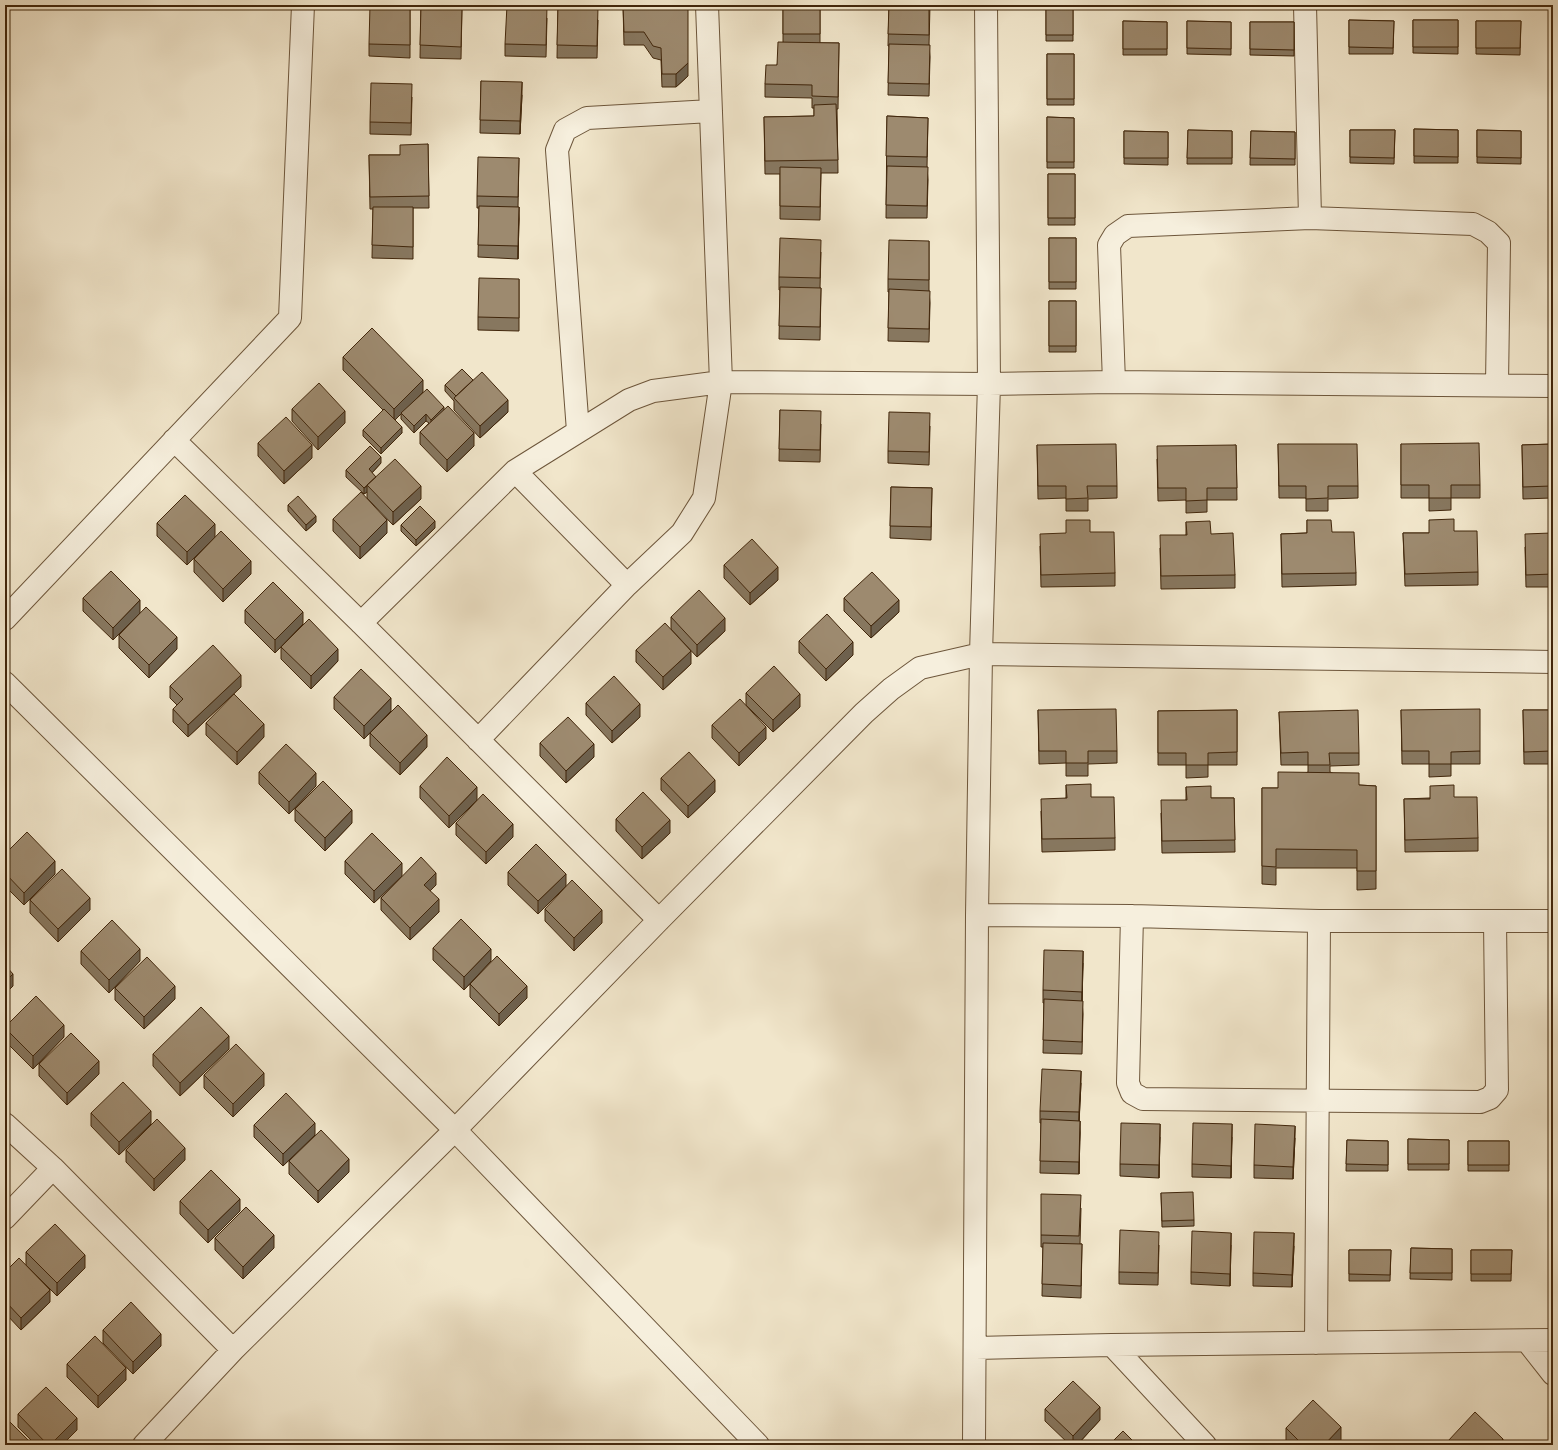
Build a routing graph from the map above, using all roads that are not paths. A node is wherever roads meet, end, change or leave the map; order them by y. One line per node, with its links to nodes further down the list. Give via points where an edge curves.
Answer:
1 (303, 5): 13 (street, via 290,318)
2 (707, 5): 5 (street)
3 (986, 5): 9 (street)
4 (1305, 5): 6 (street)
5 (711, 111): 7 (street); 12 (street, via 587,118 565,130 557,150)
6 (1310, 218): 8 (street, via 1128,226 1115,235 1109,245); 10 (street, via 1473,224 1488,232 1499,243)
7 (721, 382): 9 (street); 12 (street, via 643,394); 15 (street, via 704,498 682,533)
8 (1114, 382): 9 (street); 10 (street)
9 (989, 384): 18 (street)
10 (1497, 385): 11 (street)
11 (1553, 386)
12 (578, 431): 14 (street)
13 (174, 440): 16 (street); 17 (street)
14 (515, 471): 15 (street); 17 (street)
15 (627, 585): 21 (street)
16 (5, 619)
17 (361, 623): 21 (street)
18 (981, 654): 19 (street); 22 (street); 24 (street, via 920,668 891,689 864,713)
19 (1553, 662)
20 (5, 683): 30 (street)
21 (478, 740): 24 (street)
22 (977, 915): 23 (street); 37 (street)
23 (1132, 916): 25 (street); 28 (street, via 1128,1083 1132,1092 1142,1099)
24 (659, 920): 30 (street)
25 (1319, 921): 26 (street); 28 (street)
26 (1495, 921): 27 (street); 28 (street, via 1497,1090 1490,1098 1480,1102)
27 (1553, 921)
28 (1318, 1100): 35 (street)
29 (5, 1124): 31 (street)
30 (455, 1130): 38 (street); 41 (street)
31 (53, 1168): 32 (street); 38 (street)
32 (5, 1218)
33 (1553, 1340): 34 (street)
34 (1527, 1341): 35 (street); 39 (street)
35 (1316, 1343): 36 (street)
36 (1112, 1345): 37 (street); 43 (street)
37 (976, 1348): 42 (street)
38 (233, 1350): 40 (street)
39 (1553, 1374)
40 (144, 1445)
41 (758, 1445)
42 (974, 1445)
43 (1204, 1445)

